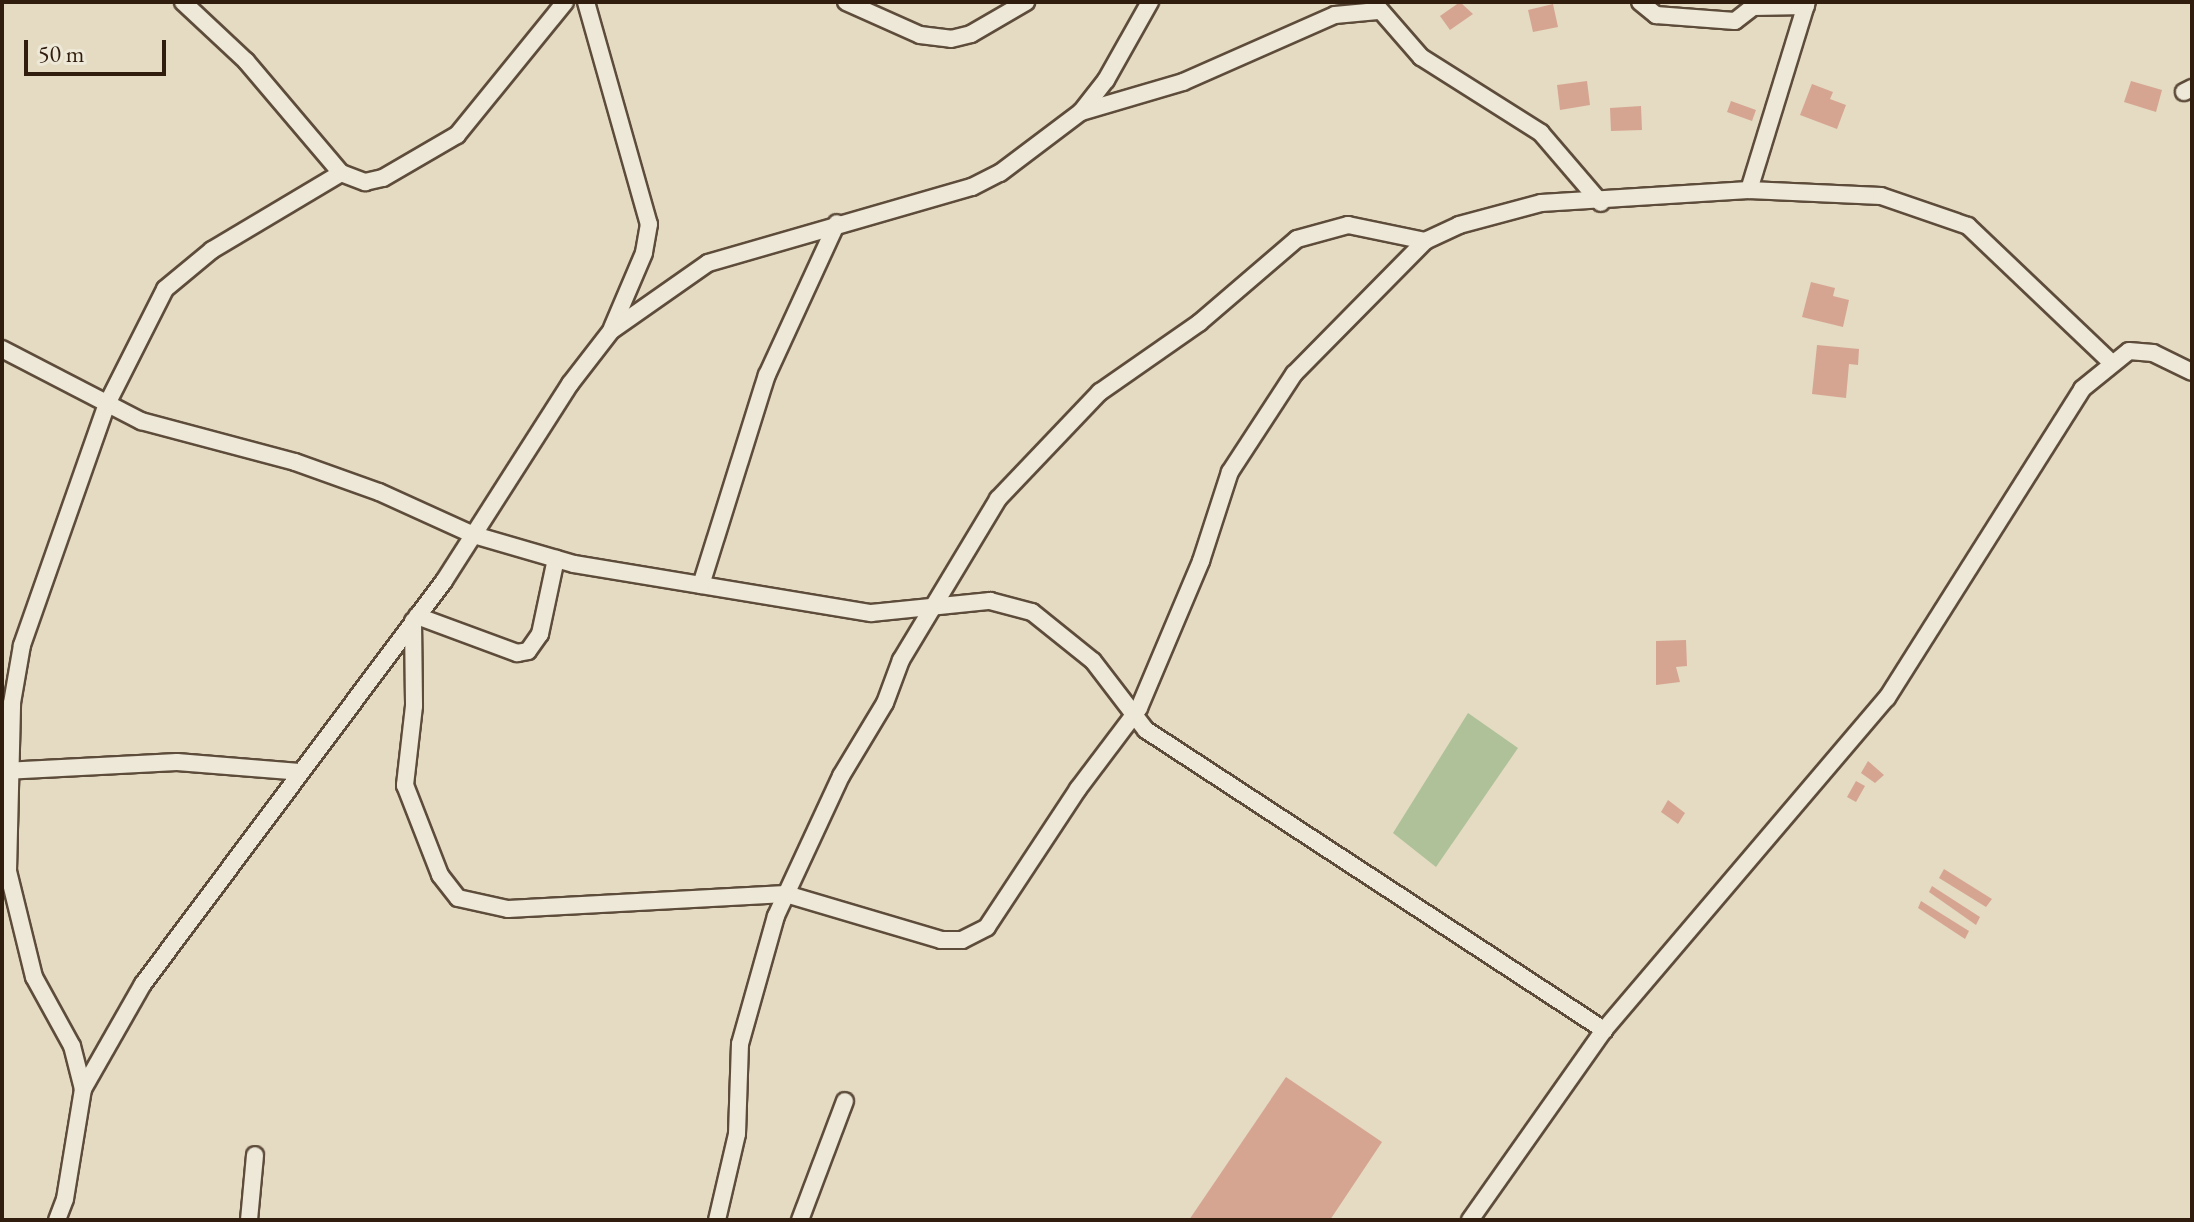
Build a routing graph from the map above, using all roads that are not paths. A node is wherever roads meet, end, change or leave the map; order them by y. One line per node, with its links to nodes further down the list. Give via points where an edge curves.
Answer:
1 (183, 2): 11 (street, via 246,61)
2 (565, 2): 11 (street, via 457,135 383,178 365,182)
3 (586, 2): 16 (street, via 649,224 644,253)
4 (846, 2): 5 (street, via 920,35 951,39 971,34)
5 (1026, 2)
6 (1150, 2): 10 (street, via 1106,80)
7 (1640, 2): 8 (street, via 1656,15 1735,21 1753,7)
8 (1807, 4): 12 (street)
9 (1376, 6): 10 (street, via 1335,15 1183,82); 13 (street, via 1421,57 1541,133)
10 (1081, 112): 14 (street, via 1043,145 972,187)
11 (341, 173): 20 (street, via 181,272 165,289)
12 (1749, 190): 13 (street); 18 (street, via 1881,196 1952,217 1986,240 2038,298)
13 (1601, 203): 15 (street, via 1526,204)
14 (837, 223): 16 (street, via 708,263); 23 (street, via 767,375)
15 (1425, 241): 24 (street, via 1348,225 1297,239 1199,323 1079,411 998,499); 26 (street, via 1308,356 1230,472 1201,561)
16 (611, 331): 21 (street, via 570,384)
17 (2, 349): 20 (street)
18 (2110, 361): 19 (street, via 2141,351); 30 (street, via 2050,434 1887,698)
19 (2192, 372)
20 (106, 406): 21 (street, via 141,421 295,462); 27 (street, via 22,645)
21 (474, 535): 22 (street); 25 (street)
22 (556, 559): 23 (street); 25 (street, via 540,634 528,651 517,653)
23 (701, 585): 24 (street, via 871,613)
24 (933, 608): 26 (street, via 990,601 1032,612 1093,661); 29 (street, via 901,660 874,725 841,776)
25 (415, 618): 28 (street); 29 (street, via 414,706 405,785 440,875 458,898 508,909)
26 (1132, 717): 29 (street, via 995,916 974,936 941,940); 30 (street, via 1173,749)
27 (7, 771): 28 (street, via 177,762); 31 (street, via 14,909 34,977 72,1046)
28 (300, 772): 31 (street, via 171,941)
29 (786, 894): 36 (street, via 742,1034 737,1134)
30 (1604, 1030): 38 (street)
31 (83, 1089): 34 (street)
32 (845, 1101): 37 (street)
33 (255, 1155): 35 (street)
34 (57, 1220)
35 (249, 1220)
36 (717, 1220)
37 (800, 1220)
38 (1470, 1220)

